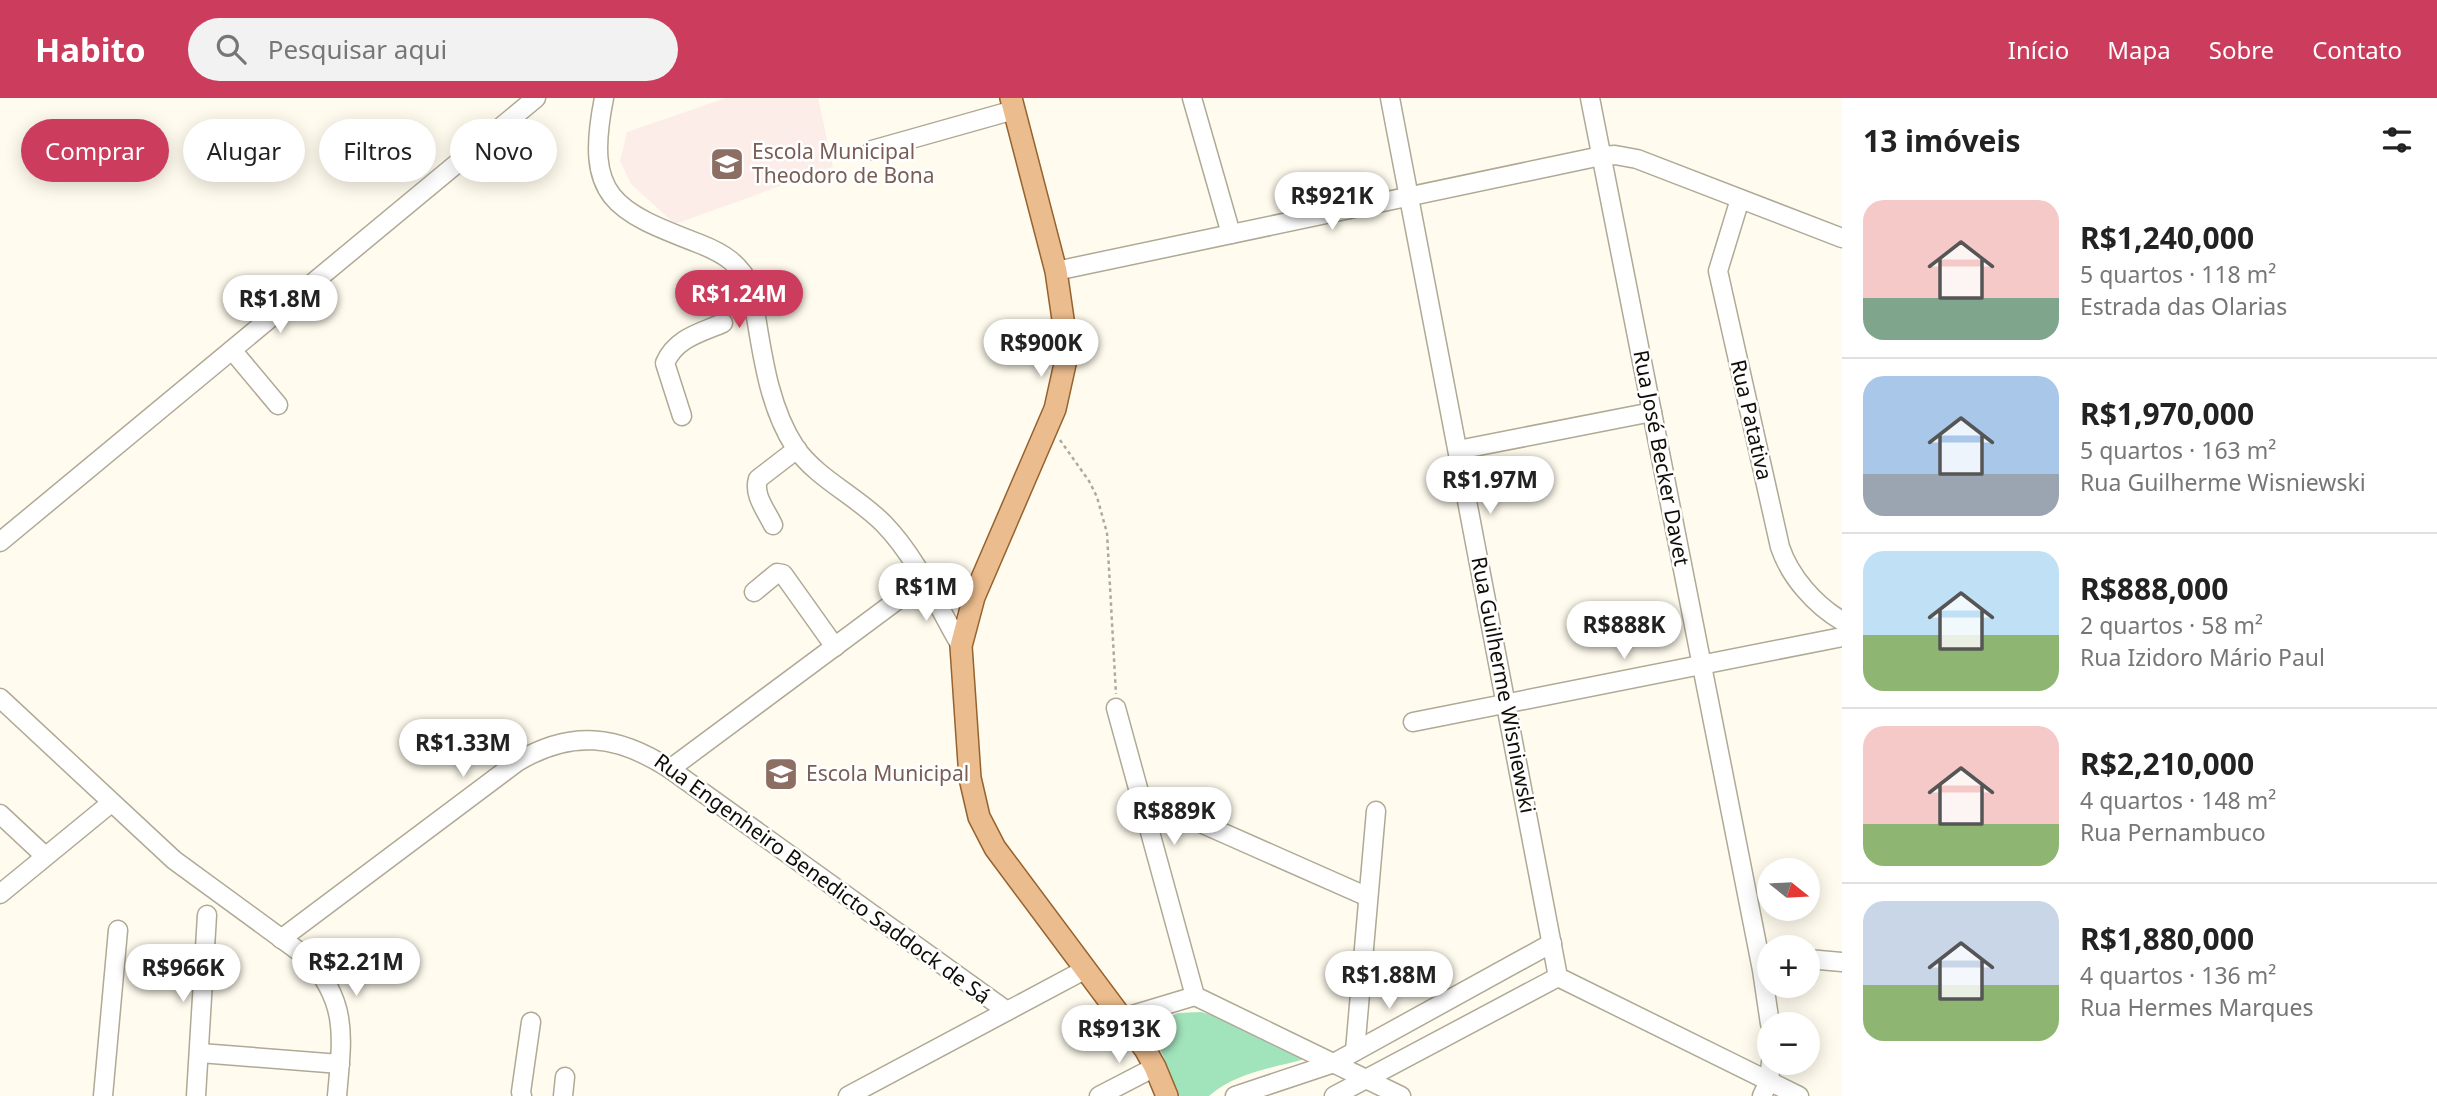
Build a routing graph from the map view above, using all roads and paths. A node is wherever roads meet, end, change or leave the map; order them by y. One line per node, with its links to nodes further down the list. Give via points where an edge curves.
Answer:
1 (536, 98): 15 (street)
2 (604, 98): 20 (street, via 598,161 609,192 635,218 718,252 746,275 774,401)
3 (1192, 98): 11 (street)
4 (1390, 98): 9 (street, Rua Guilherme Wisniewski)
5 (1590, 98): 8 (street, Rua José Becker Davet)
6 (1013, 104): 7 (street); 13 (main road)
7 (872, 150)
8 (1601, 156): 9 (street); 10 (street, via 1637,159); 17 (street, Rua José Becker Davet)
9 (1409, 196): 11 (street); 21 (street, Rua Guilherme Wisniewski)
10 (1740, 199): 12 (street); 26 (street, Rua Patativa, via 1718,271 1780,547 1811,597)
11 (1231, 234): 13 (street)
12 (1842, 238)
13 (1056, 271): 19 (main road, via 1065,364)
14 (723, 323): 18 (street, via 680,342 665,363)
15 (232, 350): 16 (street); 23 (street)
16 (278, 405)
17 (1651, 412): 21 (street); 30 (street, Rua José Becker Davet)
18 (682, 416)
19 (1049, 425): 28 (main road, via 974,597); 33 (path, via 1089,481 1107,533)
20 (797, 449): 22 (street, via 758,479 757,493); 24 (street, via 884,524)
21 (1458, 450): 32 (street, Rua Guilherme Wisniewski)
22 (773, 525)
23 (0, 542)
24 (923, 581): 28 (street); 29 (street)
25 (754, 592): 29 (street, via 776,573 783,574)
26 (1842, 621)
27 (1842, 637): 30 (street)
28 (961, 646): 50 (main road, via 970,778 979,817 995,848)
29 (835, 647): 35 (street)
30 (1702, 665): 32 (street); 45 (street, Rua José Becker Davet)
31 (0, 698): 36 (street)
32 (1506, 704): 34 (street); 47 (street, Rua Guilherme Wisniewski)
33 (1116, 708): 37 (street)
34 (1413, 722)
35 (670, 769): 46 (street, Rua Engenheiro Benedicto Saddock de Sá, via 625,745 600,741 574,741 534,752); 53 (street, Rua Engenheiro Benedicto Saddock de Sá)
36 (111, 803): 40 (street); 46 (street, via 200,880)
37 (1143, 806): 42 (street, via 1178,813); 52 (street)
38 (1376, 811): 42 (street)
39 (0, 814): 40 (street)
40 (46, 856): 41 (street)
41 (0, 894)
42 (1368, 897): 56 (street)
43 (207, 915): 57 (street)
44 (118, 930): 64 (street)
45 (1759, 935)
46 (281, 939): 59 (street, via 315,966 336,999)
47 (1552, 943): 51 (street, Rua Guilherme Wisniewski); 56 (street)
48 (1820, 960): 49 (street)
49 (1842, 962)
50 (1086, 969): 53 (street); 54 (main road)
51 (1558, 977): 62 (street); 63 (street)
52 (1195, 996): 54 (street); 58 (street)
53 (1007, 1011): 69 (street)
54 (1122, 1018): 60 (main road)
55 (531, 1022): 67 (street)
56 (1355, 1051): 58 (street)
57 (200, 1052): 59 (street); 65 (street)
58 (1334, 1063): 62 (street); 72 (street)
59 (340, 1064): 66 (street)
60 (1155, 1067): 70 (street); 71 (main road)
61 (565, 1077): 68 (street)
62 (1366, 1079): 73 (street); 74 (street)
63 (1765, 1089): 75 (street)
64 (103, 1096)
65 (196, 1096)
66 (337, 1096)
67 (522, 1096)
68 (563, 1096)
69 (848, 1096)
70 (1100, 1096)
71 (1167, 1096)
72 (1235, 1096)
73 (1334, 1096)
74 (1401, 1096)
75 (1799, 1096)

